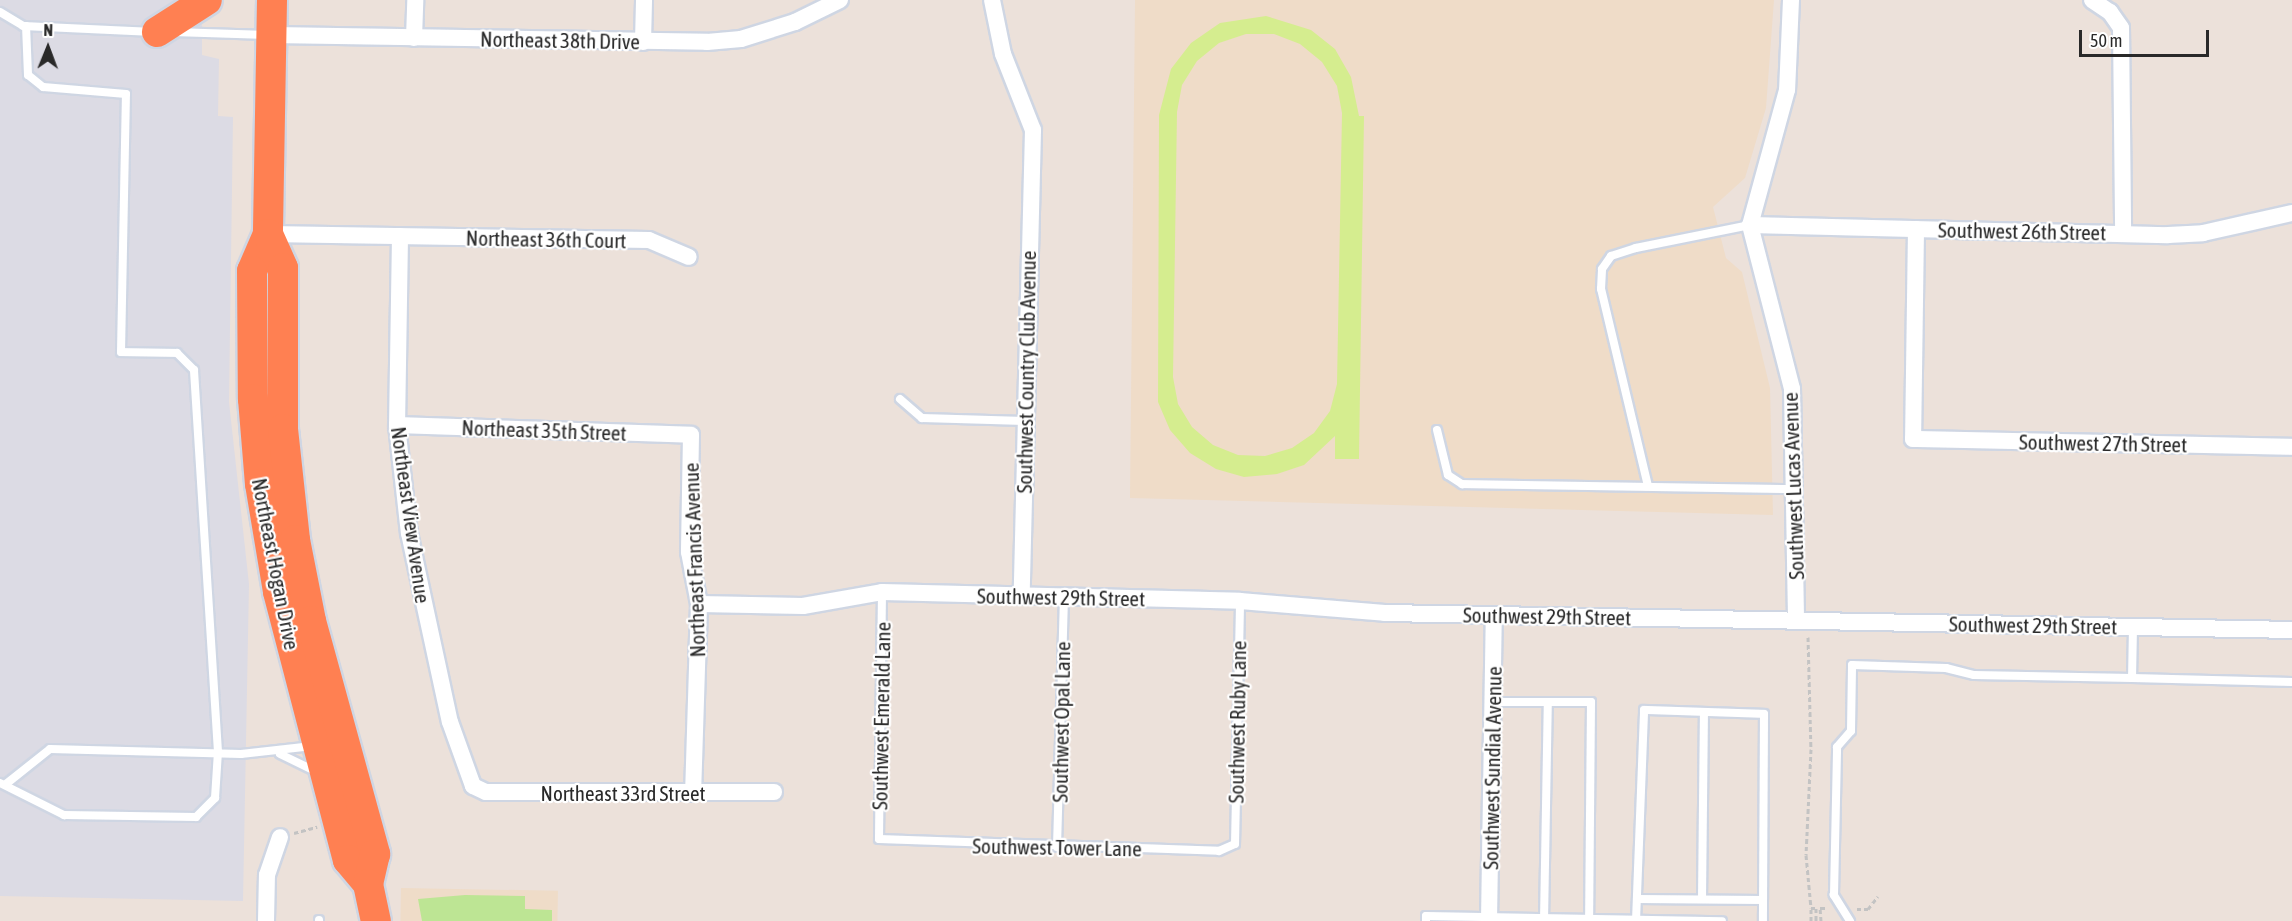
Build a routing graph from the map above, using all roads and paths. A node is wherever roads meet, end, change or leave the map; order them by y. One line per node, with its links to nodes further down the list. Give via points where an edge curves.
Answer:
1 (207, 0): 11 (highway)
2 (272, 0): 12 (highway, Northeast Hogan Drive)
3 (415, 0): 13 (street)
4 (644, 0): 14 (street)
5 (840, 0): 14 (street, Northeast 38th Drive, via 741,39)
6 (993, 0): 23 (street, Southwest Country Club Avenue, via 1003,54 1033,130)
7 (1791, 0): 16 (street, Southwest Lucas Avenue, via 1787,90)
8 (2092, 0): 18 (street, via 2110,12 2122,38)
9 (0, 12): 10 (lane)
10 (26, 26): 11 (lane); 45 (lane, via 28,75 43,87 126,94 121,352 177,353 194,370)
11 (157, 32): 12 (lane)
12 (272, 35): 13 (street, Northeast 38th Drive); 19 (highway, Northeast Hogan Drive)
13 (414, 38): 14 (street, Northeast 38th Drive)
14 (644, 42)
15 (2292, 213): 18 (street, Southwest 26th Street, via 2203,233)
16 (1750, 225): 17 (street, Southwest 26th Street); 28 (lane, via 1636,248 1611,256 1602,269 1601,289); 29 (street, Southwest Lucas Avenue, via 1792,389)
17 (1916, 229): 18 (street, Southwest 26th Street); 27 (street, Southwest 27th Street, via 1913,439)
18 (2123, 233)
19 (268, 234): 20 (street, Northeast 36th Court); 44 (highway, Northeast Hogan Drive, via 252,271 259,473 278,592); 47 (highway, Northeast Hogan Drive, via 283,268 283,429 296,540)
20 (400, 236): 21 (street, Northeast 36th Court, via 649,240); 24 (street, Northeast View Avenue)
21 (689, 257)
22 (900, 399): 23 (lane, via 922,418)
23 (1025, 421): 31 (street, Southwest Country Club Avenue)
24 (397, 425): 26 (street, Northeast 35th Street); 49 (street, Northeast View Avenue, via 423,604 450,722)
25 (1437, 430): 28 (lane, via 1448,475 1462,484)
26 (691, 435): 34 (street, Northeast Francis Avenue, via 689,552)
27 (2292, 447)
28 (1648, 486): 29 (lane)
29 (1796, 489): 37 (street, Southwest Lucas Avenue)
30 (882, 592): 31 (street, Southwest 29th Street); 34 (street, Southwest 29th Street, via 803,606); 54 (lane, Southwest Emerald Lane)
31 (1022, 596): 32 (street, Southwest 29th Street)
32 (1064, 597): 33 (street, Southwest 29th Street); 56 (lane, Southwest Opal Lane)
33 (1240, 601): 35 (street, Southwest 29th Street, via 1385,614); 55 (lane, Southwest Ruby Lane)
34 (699, 604): 51 (street, Northeast Francis Avenue)
35 (1494, 615): 37 (street, Southwest 29th Street); 41 (street, Southwest Sundial Avenue)
36 (2133, 627): 37 (street, Southwest 29th Street); 38 (street, Southwest 29th Street); 39 (lane)
37 (1797, 629): 61 (path, via 1808,637 1806,855)
38 (2292, 630)
39 (2132, 678): 40 (lane); 73 (lane, via 1974,675 1946,668 1852,665 1851,731 1837,747 1834,895)
40 (2292, 682)
41 (1493, 702): 42 (lane); 62 (street, Southwest Sundial Avenue)
42 (1548, 702): 63 (lane); 64 (lane, via 1591,702)
43 (1704, 712): 58 (lane, via 1644,710); 59 (lane); 60 (lane, via 1764,714)
44 (318, 745): 46 (lane); 47 (highway, Northeast Hogan Drive)
45 (218, 752): 46 (lane); 48 (lane, via 50,749); 48 (lane, via 215,798 196,817 64,815)
46 (280, 754): 47 (lane)
47 (340, 775): 52 (highway, Northeast Hogan Drive); 57 (highway, Northeast Hogan Drive, via 375,854)
48 (3, 783)
49 (472, 786): 51 (street, Northeast 33rd Street, via 486,792)
50 (774, 792): 51 (street, Northeast 33rd Street)
51 (693, 793)
52 (339, 821): 53 (path); 57 (highway, Northeast Hogan Drive, via 348,860)
53 (280, 837): 66 (street, via 267,875)
54 (879, 838): 56 (lane, Southwest Tower Lane)
55 (1235, 844): 56 (lane, Southwest Tower Lane, via 1219,851)
56 (1058, 847)
57 (368, 884): 67 (highway, Northeast Hogan Drive)
58 (1636, 899): 59 (lane); 65 (lane)
59 (1702, 899): 60 (lane)
60 (1763, 900): 70 (lane)
61 (1811, 908): 71 (path); 72 (path, via 1816,908)
62 (1489, 919): 63 (lane); 68 (lane, via 1426,916)
63 (1544, 919): 64 (lane)
64 (1589, 919): 65 (lane)
65 (1636, 920): 69 (lane)
66 (266, 921)
67 (376, 921)
68 (1426, 921)
69 (1722, 921)
70 (1763, 921)
71 (1811, 921)
72 (1816, 921)
73 (1850, 921)

